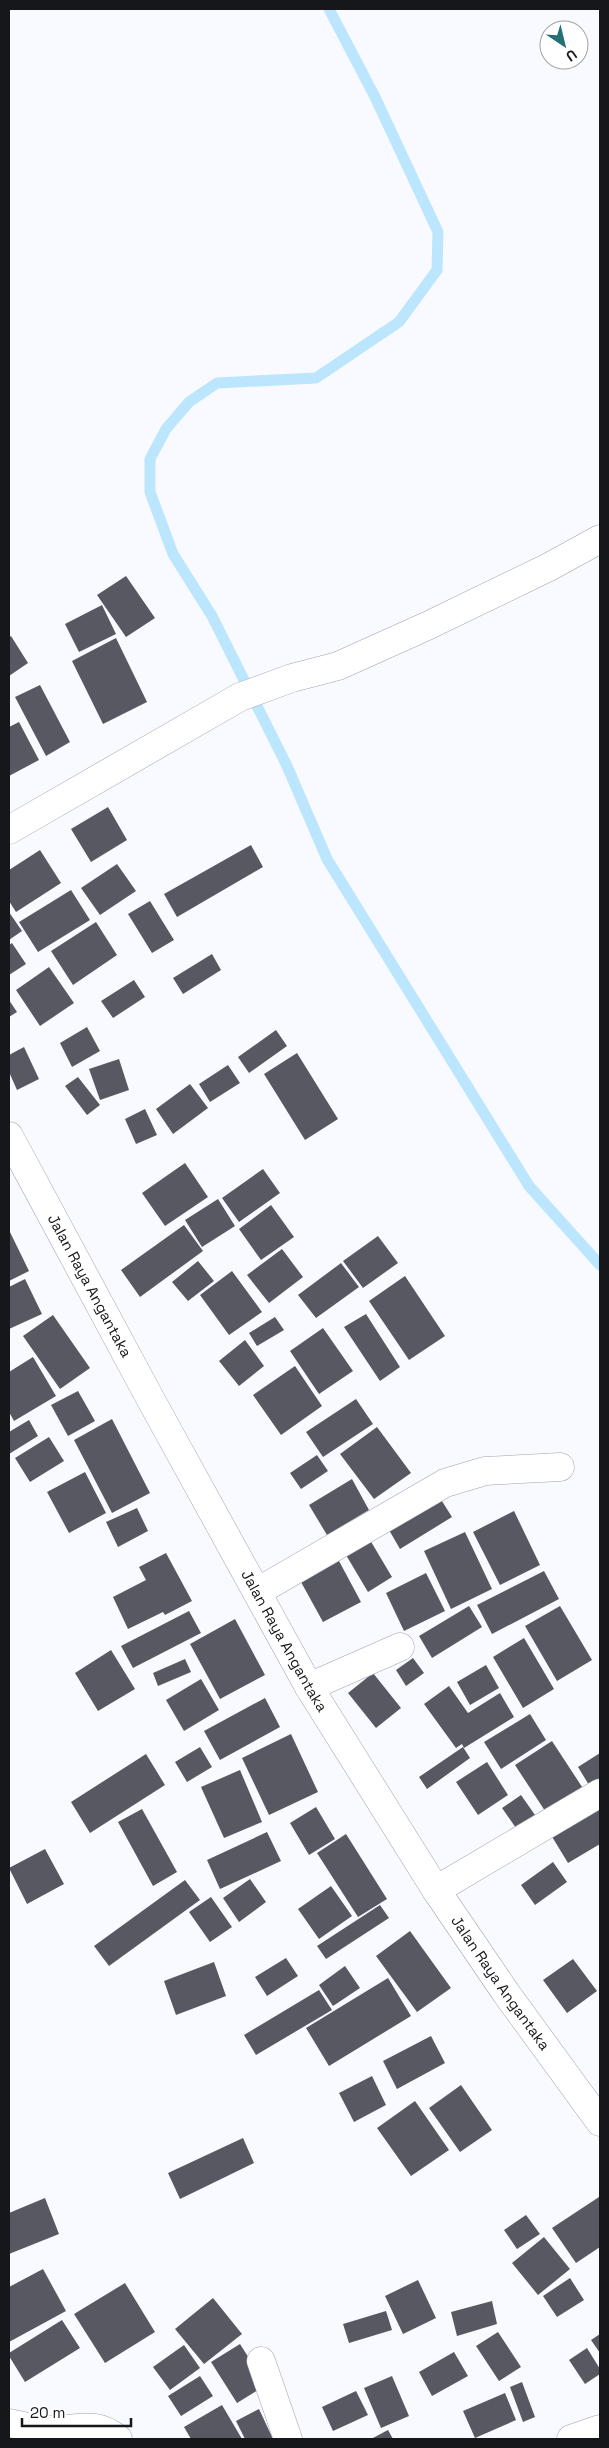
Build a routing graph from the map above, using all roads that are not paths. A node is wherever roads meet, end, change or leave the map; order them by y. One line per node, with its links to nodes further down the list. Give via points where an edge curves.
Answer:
1 (600, 539): 2 (street, via 428,626 338,666 240,697)
2 (9, 830)
3 (9, 1136): 5 (street, Jalan Raya Angantaka)
4 (560, 1467): 5 (street, via 485,1470 445,1483)
5 (257, 1592): 7 (street, Jalan Raya Angantaka)
6 (400, 1647): 7 (street)
7 (309, 1687): 9 (street, Jalan Raya Angantaka)
8 (600, 1793): 9 (street)
9 (436, 1890): 10 (street, Jalan Raya Angantaka)
10 (600, 2122)
11 (261, 2361): 16 (street)
12 (9, 2423): 14 (street)
13 (600, 2429): 17 (street)
14 (41, 2435): 15 (street, via 95,2426)
15 (118, 2439)
16 (288, 2439)
17 (571, 2439)

